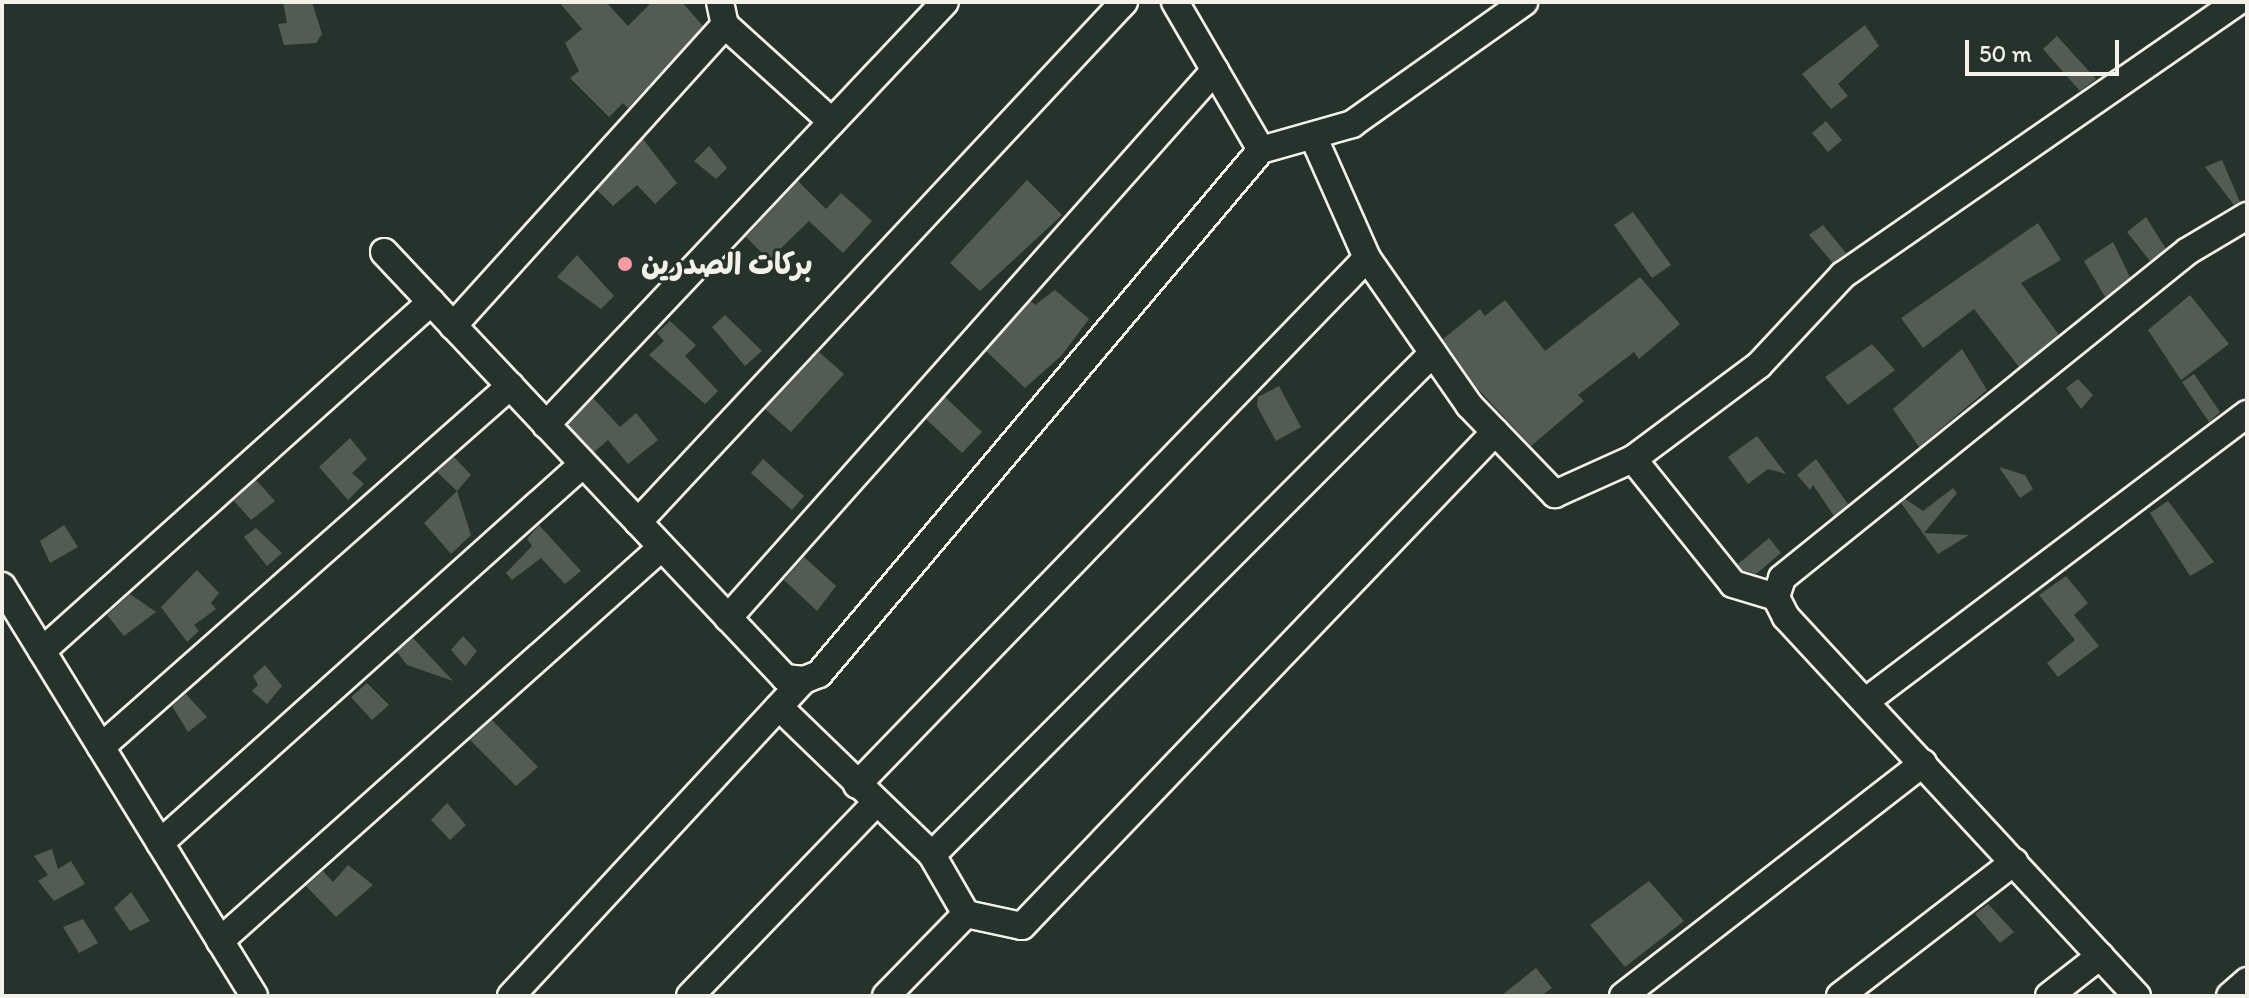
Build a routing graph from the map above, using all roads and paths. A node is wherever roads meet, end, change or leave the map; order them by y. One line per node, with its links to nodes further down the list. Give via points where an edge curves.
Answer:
1 (945, 2): 8 (street)
2 (1124, 2): 23 (street)
3 (1175, 2): 7 (street)
4 (1524, 2): 9 (street, via 1352,124)
5 (2237, 2): 21 (street, via 1843,275 1759,365)
6 (722, 14): 8 (street); 15 (street)
7 (1215, 70): 10 (street); 27 (street)
8 (832, 122): 19 (street)
9 (1313, 136): 10 (street); 13 (street)
10 (1261, 150): 29 (street, via 819,674)
11 (2247, 216): 26 (street, via 2188,251 1782,578)
12 (384, 252): 14 (street)
13 (1367, 258): 16 (street); 34 (street)
14 (431, 302): 15 (street); 28 (street)
15 (453, 326): 17 (street)
16 (1433, 353): 20 (street); 37 (street)
17 (510, 386): 19 (street); 32 (street)
18 (2247, 414): 30 (street)
19 (546, 425): 22 (street)
20 (1495, 432): 21 (street, via 1555,494); 39 (street, via 1022,926)
21 (1633, 459): 26 (street, via 1733,584)
22 (583, 464): 23 (street); 36 (street)
23 (638, 522): 24 (street)
24 (661, 548): 27 (street); 40 (street)
25 (2, 586): 28 (street)
26 (1776, 597): 30 (street, via 1786,617)
27 (728, 618): 29 (street, via 785,678)
28 (42, 651): 32 (street)
29 (804, 680): 31 (street)
30 (1866, 701): 33 (street)
31 (779, 707): 34 (street); 44 (street)
32 (101, 747): 36 (street)
33 (1923, 763): 38 (street); 47 (street)
34 (857, 785): 35 (street)
35 (876, 803): 37 (street); 45 (street)
36 (160, 843): 40 (street)
37 (932, 855): 39 (street)
38 (2014, 862): 41 (street); 48 (street)
39 (966, 914): 46 (street)
40 (220, 941): 43 (street)
41 (2100, 956): 49 (street); 50 (street)
42 (2247, 981): 51 (street)
43 (254, 996)
44 (511, 996)
45 (690, 996)
46 (886, 996)
47 (1623, 996)
48 (1840, 996)
49 (2049, 996)
50 (2137, 996)
51 (2230, 996)

